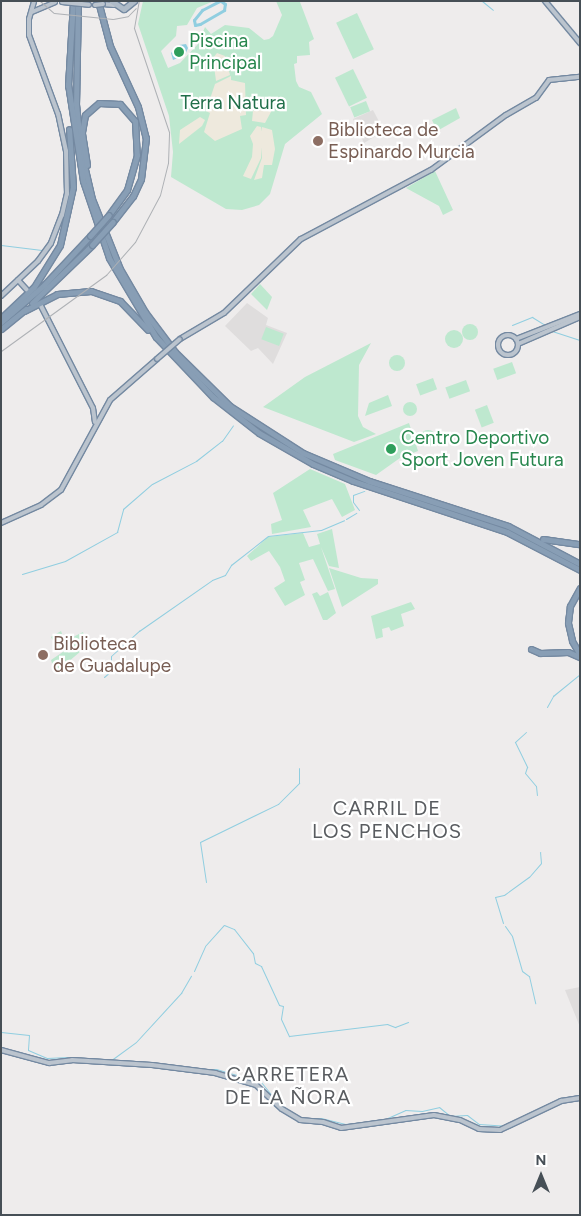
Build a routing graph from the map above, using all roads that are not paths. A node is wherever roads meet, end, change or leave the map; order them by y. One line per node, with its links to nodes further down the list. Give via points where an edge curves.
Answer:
1 (73, 1): 13 (highway)
2 (78, 1): 14 (highway, via 75,72 78,129 87,180)
3 (134, 1): 7 (main road, via 126,8)
4 (545, 1): 11 (main road)
5 (53, 2): 7 (main road, bridge); 8 (main road)
6 (34, 3): 9 (main road); 10 (main road)
7 (106, 3): 19 (highway, bridge, via 110,46 138,107 146,138 141,179 113,222)
8 (46, 4): 9 (main road)
9 (39, 9): 10 (main road)
10 (29, 18): 15 (main road, via 30,40 58,114 67,178 62,216 51,243)
11 (580, 43)
12 (580, 77): 27 (main road, bridge, via 549,80 536,98 506,114 431,170 301,239 224,313 180,339)
13 (68, 84): 21 (highway, via 73,186 67,223 60,244 41,277); 24 (highway, via 76,151 92,216 116,272)
14 (107, 240): 22 (highway, bridge, via 89,172 82,127 90,109 109,102 120,104 131,114 138,142 132,178 109,214 90,236 44,285); 31 (highway, via 131,288 165,339 206,384 247,419 294,448 339,470)
15 (18, 280): 16 (main road); 17 (main road)
16 (27, 290)
17 (1, 296)
18 (41, 306): 28 (main road)
19 (24, 311): 23 (highway); 24 (highway, via 56,294 95,292 124,304)
20 (580, 316): 25 (main road); 26 (main road)
21 (1, 318)
22 (1, 322)
23 (1, 329)
24 (156, 336): 35 (highway, via 212,397 278,445 353,481 513,534)
25 (516, 339): 26 (main road); 26 (main road, via 504,336 500,339 499,348 504,354 512,354)
26 (518, 344)
27 (105, 408): 28 (main road); 29 (main road)
28 (95, 411): 29 (main road); 30 (main road)
29 (100, 416): 30 (main road)
30 (95, 425): 32 (main road, via 61,490 41,506)
31 (477, 515): 33 (highway, via 550,542); 34 (highway, via 531,537)
32 (1, 522)
33 (580, 544)
34 (580, 564)
35 (580, 570)
36 (580, 588): 38 (highway, via 570,606 568,623)
37 (531, 649): 38 (highway, via 540,653 568,652)
38 (580, 656)
39 (1, 1050): 40 (main road, via 48,1063 72,1060 214,1073 256,1086 282,1110 300,1120 341,1128 434,1115 460,1120 479,1129 500,1130 561,1101)
40 (580, 1098)

